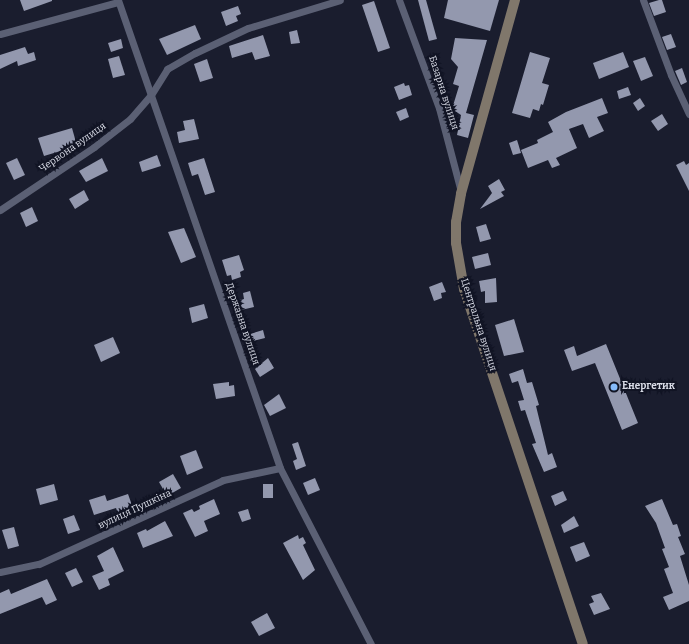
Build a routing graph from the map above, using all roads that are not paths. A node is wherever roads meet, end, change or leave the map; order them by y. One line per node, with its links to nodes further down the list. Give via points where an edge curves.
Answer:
1 (340, 0): 7 (street, Червона вулиця, via 248,28 195,53 167,69)
2 (399, 0): 9 (street, Базарна вулиця, via 440,108)
3 (515, 0): 9 (main road, Центральна вулиця)
4 (643, 0): 8 (street, via 670,75)
5 (118, 1): 6 (street); 7 (street, Державна вулиця)
6 (0, 34)
7 (151, 95): 10 (street, Червона вулиця, via 130,119 94,147); 11 (street, Державна вулиця)
8 (689, 114)
9 (461, 194): 14 (main road, Центральна вулиця, via 456,222 464,289)
10 (0, 210)
11 (280, 468): 12 (street, вулиця Пушкіна, via 223,480 39,564); 13 (street, Державна вулиця)
12 (0, 572)
13 (372, 644)
14 (583, 644)

